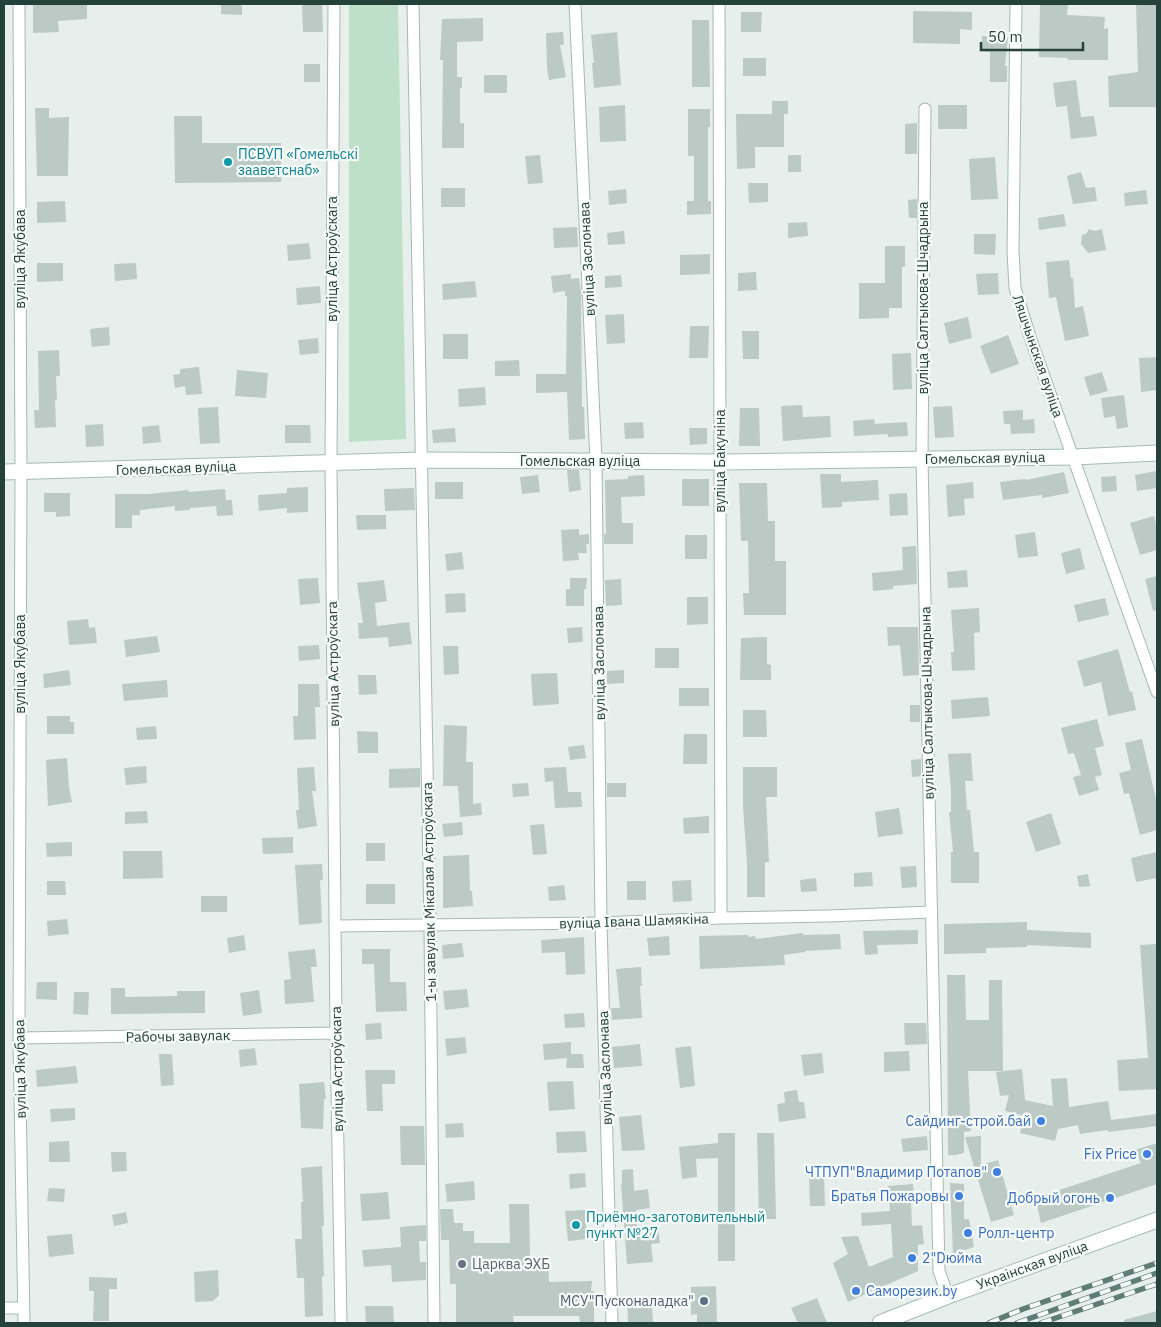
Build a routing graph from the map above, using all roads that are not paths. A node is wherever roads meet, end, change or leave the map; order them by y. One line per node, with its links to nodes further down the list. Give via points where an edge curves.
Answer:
1 (19, 4): 16 (street, вуліца Якубава)
2 (334, 4): 14 (street, вуліца Астроўскага)
3 (413, 4): 10 (street)
4 (575, 4): 12 (street, вуліца Заслонава)
5 (720, 4): 13 (street, вуліца Бакуніна)
6 (1016, 4): 9 (street, Ляшчынская вуліца, via 1015,288)
7 (925, 109): 11 (street, вуліца Салтыкова-Шчадрына)
8 (1157, 453): 9 (street, Гомельская вуліца)
9 (1074, 456): 11 (street, Гомельская вуліца); 17 (street, Ляшчынская вуліца)
10 (422, 460): 12 (street, Гомельская вуліца); 14 (street, Гомельская вуліца); 21 (street, 1-ы завулак Мікалая Астроўскага)
11 (922, 460): 13 (street, Гомельская вуліца); 18 (street, вуліца Салтыкова-Шчадрына)
12 (596, 461): 13 (street, Гомельская вуліца); 20 (street, вуліца Заслонава)
13 (720, 462): 19 (street, вуліца Бакуніна)
14 (331, 463): 16 (street, Гомельская вуліца); 22 (street, вуліца Астроўскага)
15 (4, 472): 16 (street, Гомельская вуліца)
16 (21, 472): 24 (street, вуліца Якубава)
17 (1157, 692)
18 (932, 912): 19 (street, вуліца Івана Шамякіна); 26 (street, вуліца Салтыкова-Шчадрына, via 939,1271)
19 (721, 918): 20 (street, вуліца Івана Шамякіна)
20 (601, 923): 21 (street, вуліца Івана Шамякіна); 32 (street, вуліца Заслонава)
21 (430, 925): 22 (street, вуліца Івана Шамякіна); 31 (street, 1-ы завулак Мікалая Астроўскага)
22 (336, 926): 23 (street, вуліца Астроўскага)
23 (336, 1033): 24 (street, Рабочы завулак); 30 (street, вуліца Астроўскага)
24 (19, 1038): 28 (street, вуліца Якубава)
25 (1157, 1220): 26 (street, Украінская вуліца)
26 (948, 1296): 33 (street, Украінская вуліца)
27 (4, 1308): 28 (street)
28 (23, 1308): 29 (street, вуліца Якубава)
29 (24, 1323)
30 (341, 1323)
31 (434, 1323)
32 (612, 1323)
33 (880, 1323)

